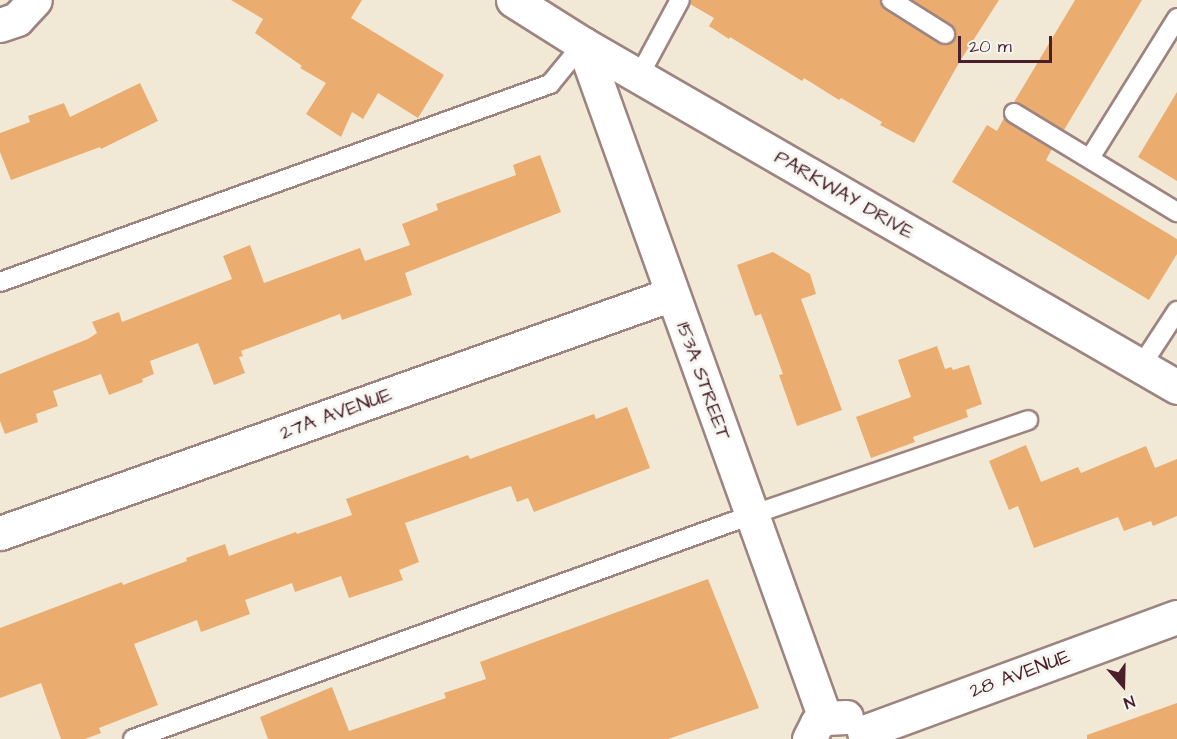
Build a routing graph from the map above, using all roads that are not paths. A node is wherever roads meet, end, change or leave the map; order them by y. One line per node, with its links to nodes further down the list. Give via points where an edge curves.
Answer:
1 (513, 0): 6 (street, PARKWAY DRIVE)
2 (680, 0): 7 (lane)
3 (891, 0): 5 (lane)
4 (1177, 18): 9 (lane)
5 (945, 34)
6 (583, 44): 7 (street, PARKWAY DRIVE); 11 (lane, via 550,84); 12 (street, 153A STREET)
7 (639, 76): 14 (street, PARKWAY DRIVE)
8 (1014, 113): 9 (lane)
9 (1090, 158): 10 (lane)
10 (1177, 212)
11 (0, 282)
12 (672, 294): 17 (street, 153A STREET); 18 (street, 27A AVENUE)
13 (1177, 311): 14 (lane)
14 (1142, 366): 15 (street, PARKWAY DRIVE)
15 (1177, 387)
16 (1028, 420): 17 (lane)
17 (751, 515): 20 (street, 153A STREET); 22 (lane)
18 (0, 533)
19 (1177, 617): 21 (street, 28 AVENUE)
20 (817, 728): 21 (street, via 844,716 853,719)
21 (865, 735)
22 (133, 739)

